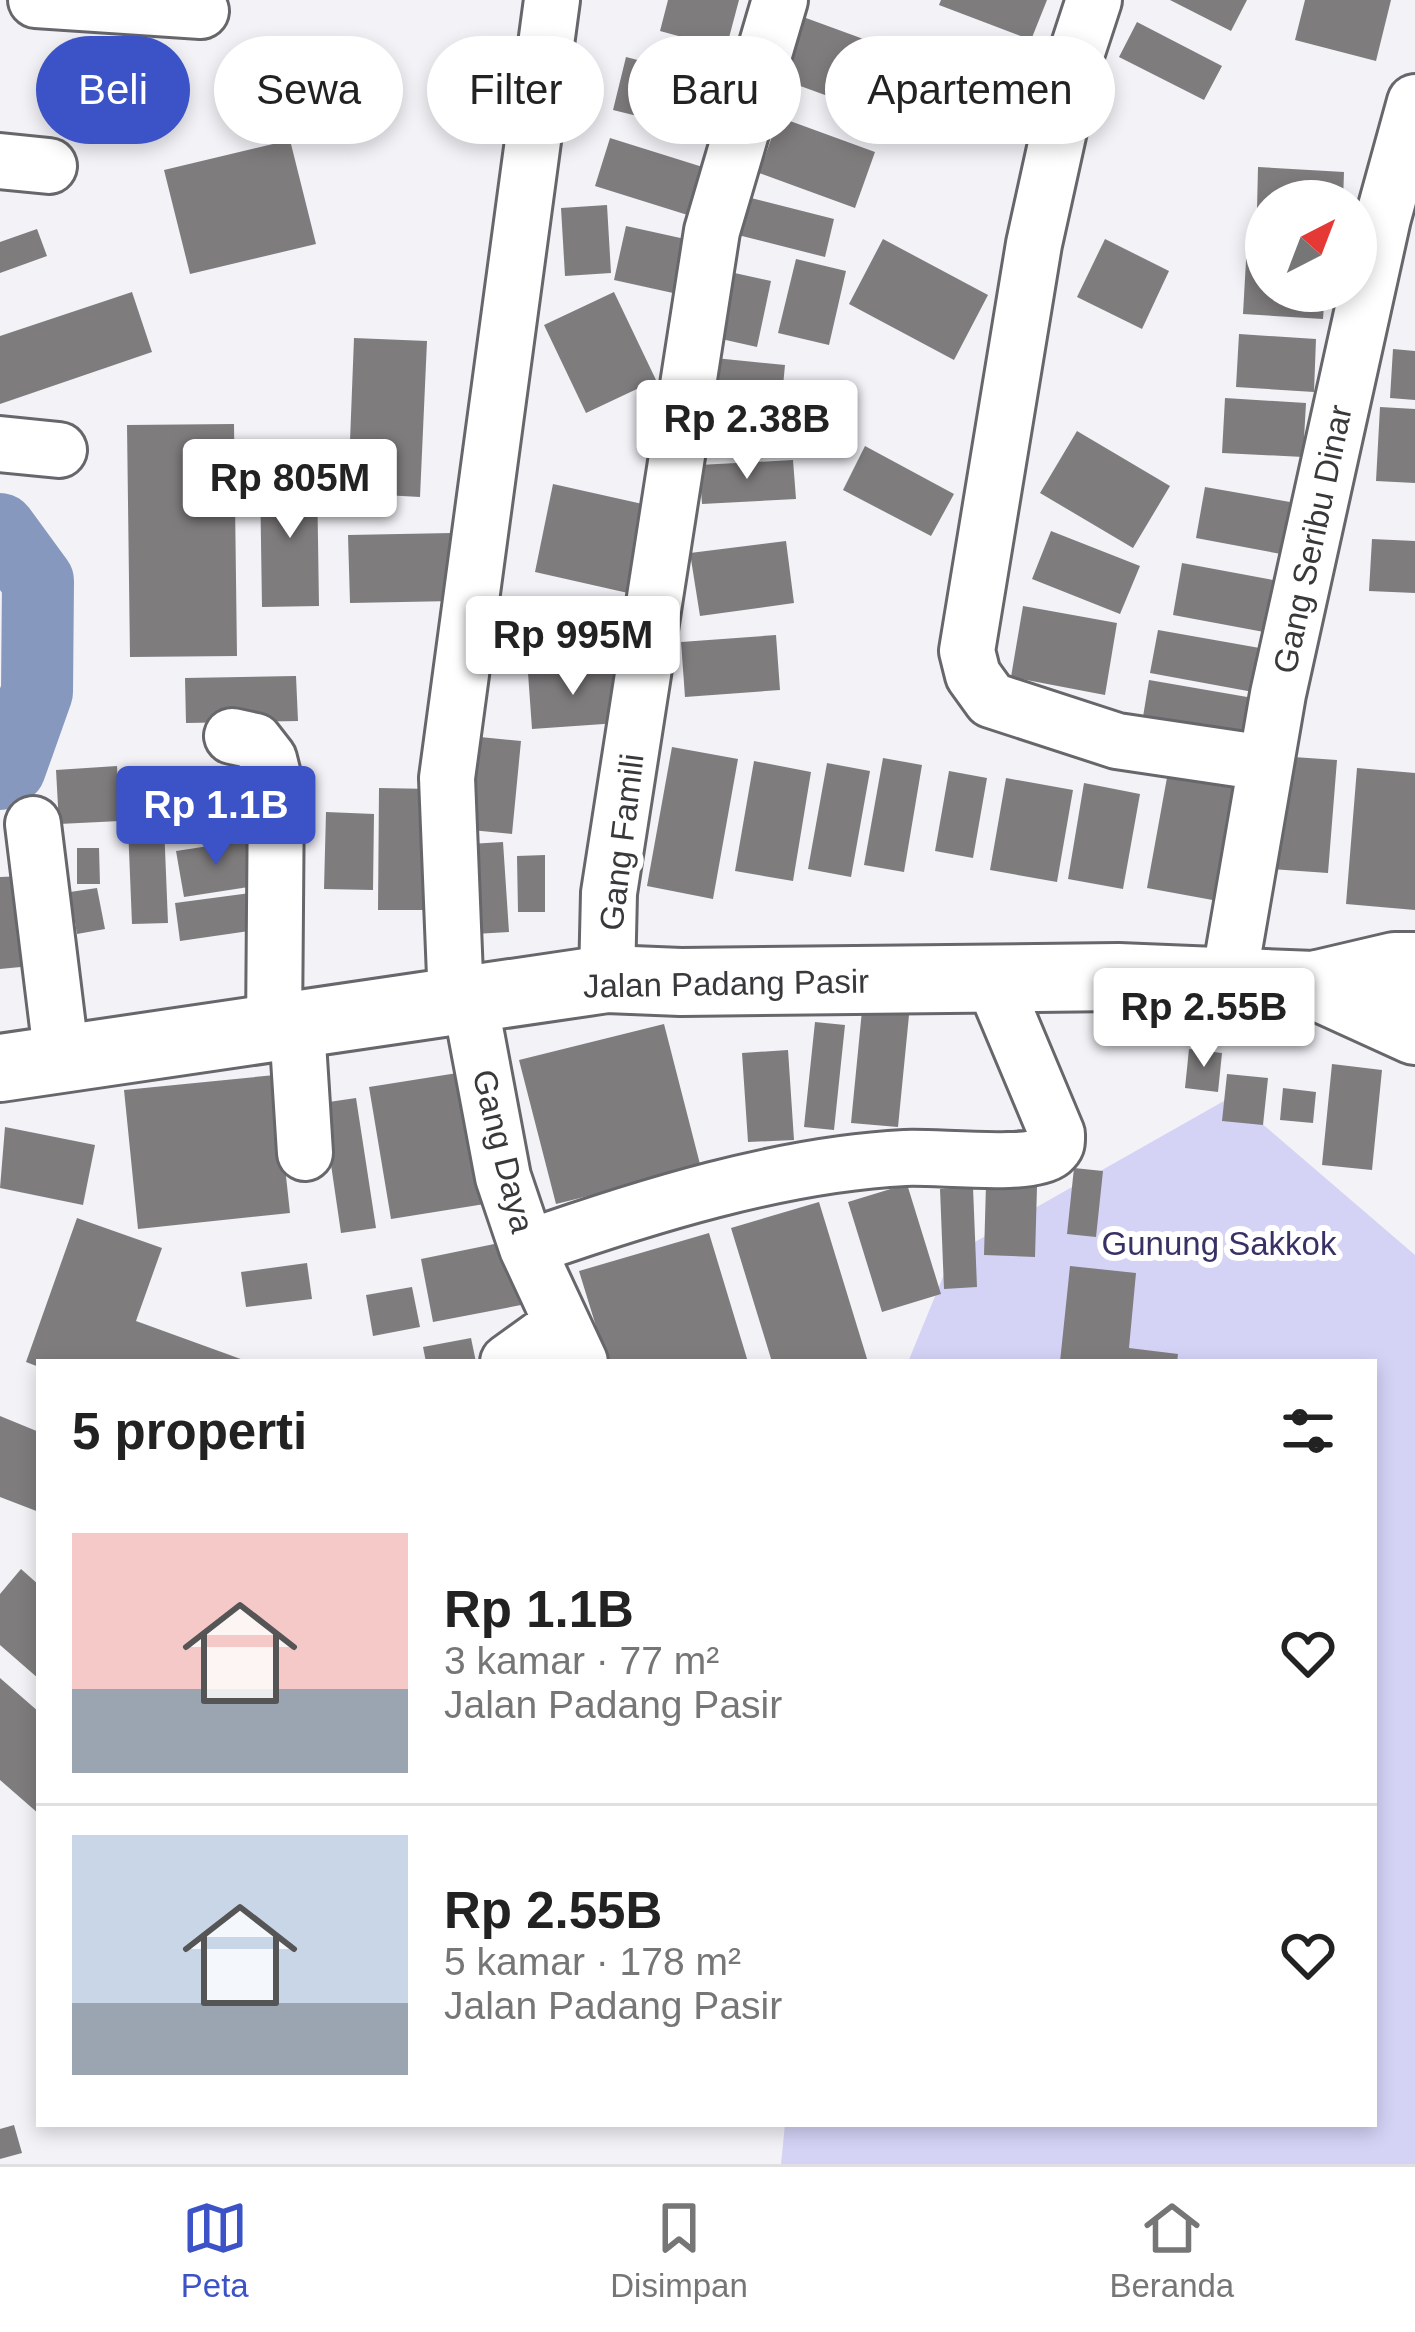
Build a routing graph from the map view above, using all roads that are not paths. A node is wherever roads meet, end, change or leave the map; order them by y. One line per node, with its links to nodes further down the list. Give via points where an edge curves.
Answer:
1 (36, 0): 5 (street)
2 (552, 0): 17 (street, Gang Daya, via 447,778)
3 (780, 0): 13 (street, Gang Famili, via 712,231 609,893)
4 (1094, 0): 10 (street, via 1034,244 967,651 991,700 1118,742)
5 (200, 11)
6 (1415, 102): 10 (street, Gang Seribu Dinar)
7 (0, 444): 8 (street)
8 (58, 450)
9 (232, 736): 18 (street, via 255,741 276,787)
10 (1265, 763): 15 (street, Gang Seribu Dinar)
11 (33, 824): 20 (street)
12 (1415, 965): 16 (highway)
13 (607, 979): 14 (highway, Jalan Padang Pasir); 17 (highway, Jalan Padang Pasir)
14 (992, 979): 15 (highway, Jalan Padang Pasir); 22 (street, via 1057,1135 1049,1154 879,1159 766,1179 625,1213)
15 (1229, 979): 16 (highway, Jalan Padang Pasir)
16 (1314, 985): 19 (highway)
17 (463, 1001): 18 (highway, Jalan Padang Pasir); 22 (street, Gang Daya)
18 (285, 1028): 20 (highway, Jalan Padang Pasir); 21 (street)
19 (1415, 1031)
20 (31, 1064)
21 (305, 1153)
22 (527, 1248): 23 (street, Gang Daya)
23 (571, 1342): 24 (street)
24 (517, 1359)

